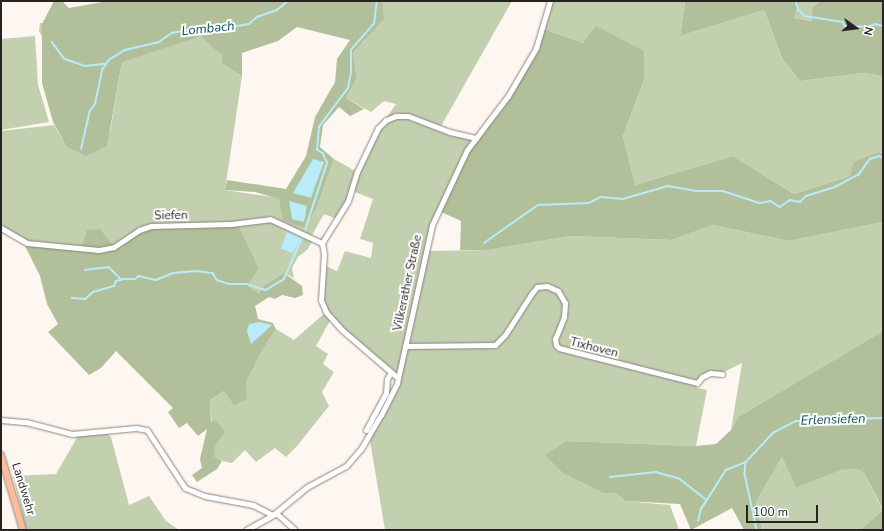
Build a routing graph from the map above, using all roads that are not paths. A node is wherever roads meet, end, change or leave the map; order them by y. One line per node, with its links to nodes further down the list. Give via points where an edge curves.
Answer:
1 (550, 1): 2 (street, Vilkerather Straße, via 536,48 508,96)
2 (476, 138): 4 (street, via 450,132 408,116 396,116 386,120 374,135 357,172 348,202); 5 (street, Vilkerather Straße, via 462,159 428,236)
3 (1, 228): 4 (street, Siefen, via 27,243 99,250 114,248 139,230 151,226 231,224 270,219)
4 (322, 242): 6 (street, via 324,254 321,300 326,312 336,324)
5 (405, 346): 7 (street, Tixhoven, via 495,345 537,287 547,286 558,290 565,303 564,317 555,342 559,348 697,383 710,373); 8 (street, Vilkerather Straße)
6 (391, 372): 8 (street); 10 (street, via 386,392)
7 (722, 374)
8 (398, 378): 12 (street, Vilkerather Straße, via 393,394 355,456 340,470 307,487)
9 (1, 420): 12 (street, via 26,422 72,434 136,428 147,430 185,488 205,496 253,505)
10 (366, 428)
11 (1, 455): 13 (main road, Landwehr)
12 (275, 514): 14 (street, Vilkerather Straße); 15 (street)
13 (23, 530)
14 (246, 530)
15 (295, 530)

